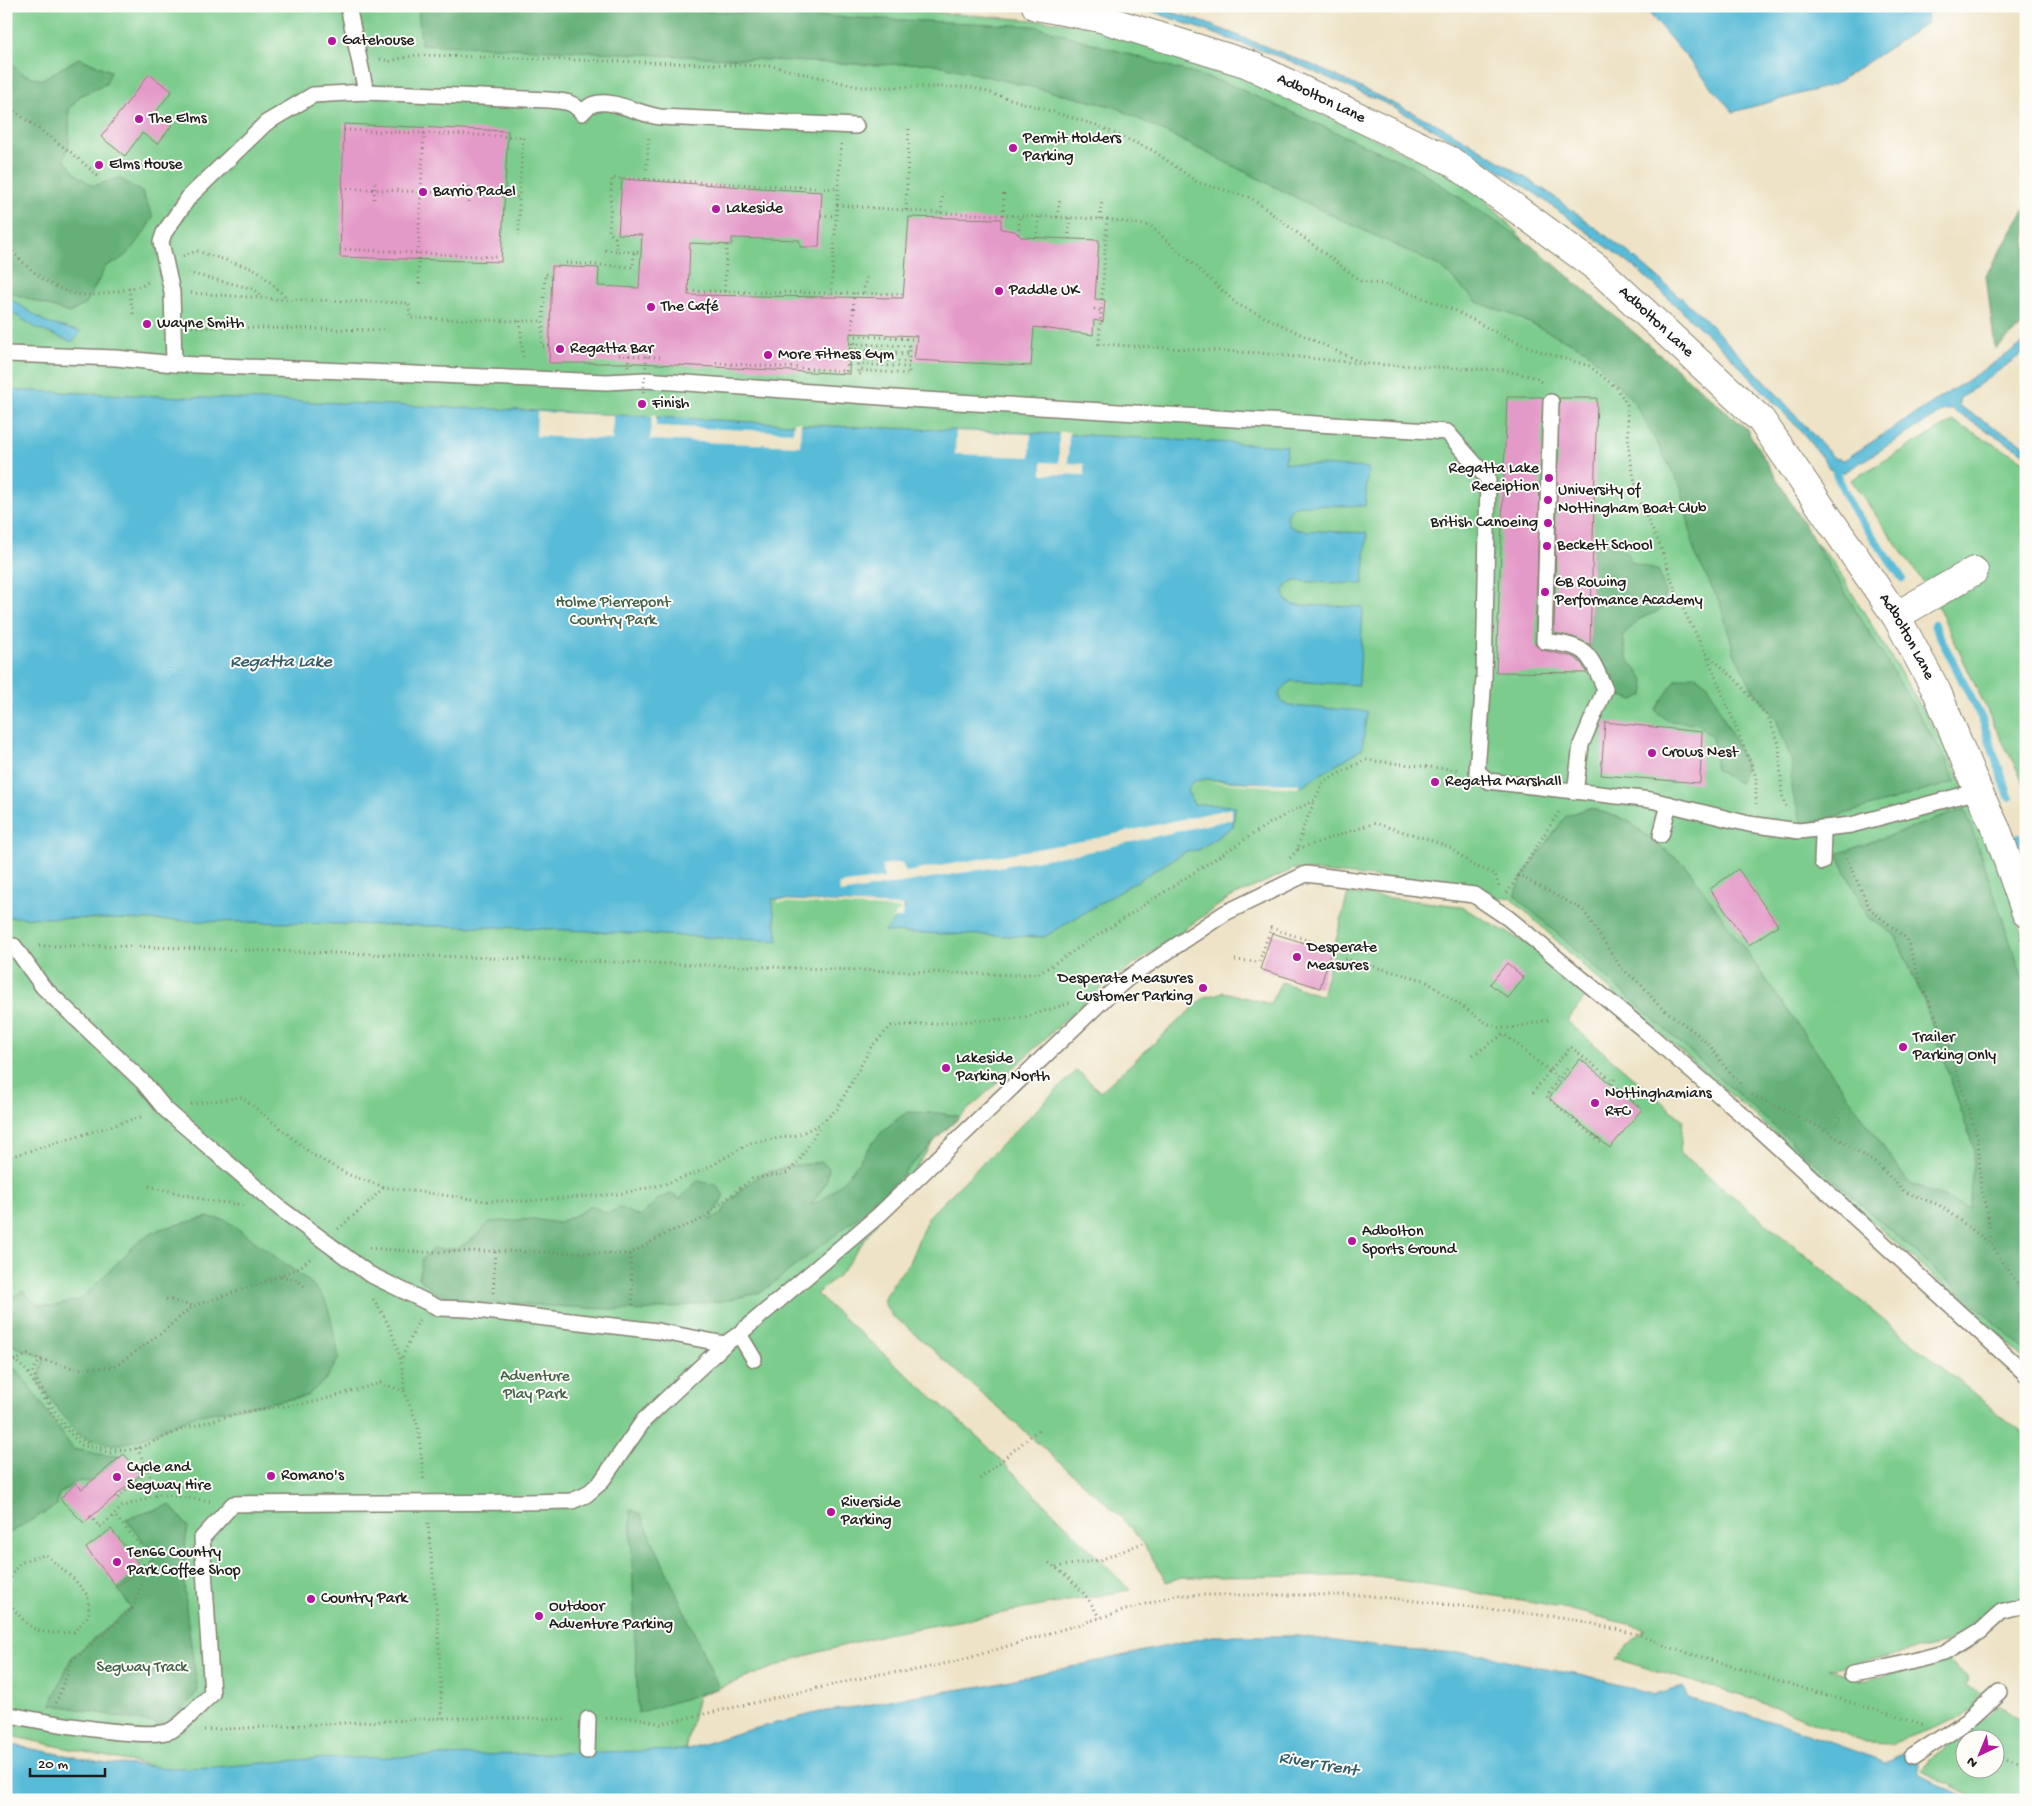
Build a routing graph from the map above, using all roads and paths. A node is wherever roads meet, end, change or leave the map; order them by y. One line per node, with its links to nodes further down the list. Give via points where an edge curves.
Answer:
1 (348, 6): 3 (lane)
2 (1036, 6): 100 (street, Adbolton Lane, via 1100,18 1248,64 1451,161 1596,267 1760,420)
3 (357, 55): 4 (lane); 101 (path, via 390,61 416,55 771,66 860,87 971,87 1096,125 1154,151 1197,182 1251,198 1361,281 1389,285 1454,310 1539,351 1589,366 1617,388 1628,405 1629,453 1639,501 1661,548 1678,599)
4 (366, 92): 6 (lane, via 567,102 576,105 582,113 595,103 610,103); 56 (lane, via 313,95 266,123 189,197 164,233 161,242)
5 (6, 105): 11 (path)
6 (651, 116): 7 (lane); 12 (path)
7 (849, 125): 19 (path)
8 (910, 126): 30 (path)
9 (344, 130): 10 (path)
10 (424, 132): 20 (path); 24 (path, via 523,137)
11 (98, 176)
12 (646, 179): 16 (path); 50 (path, via 612,178 609,232 615,238)
13 (375, 181): 18 (path)
14 (800, 182): 16 (path)
15 (470, 186): 23 (path)
16 (800, 187): 19 (path)
17 (342, 188): 18 (path)
18 (375, 189): 20 (path); 26 (path)
19 (839, 189): 29 (path)
20 (422, 192): 23 (path); 53 (path)
21 (943, 192): 31 (path)
22 (1004, 193): 33 (path)
23 (469, 194): 24 (path); 28 (path)
24 (519, 197): 42 (path)
25 (1060, 198): 37 (path)
26 (374, 199)
27 (1102, 199): 39 (path)
28 (468, 202)
29 (837, 205): 30 (path); 34 (path)
30 (906, 210): 31 (path)
31 (941, 213): 33 (path)
32 (821, 215): 34 (path)
33 (1002, 215): 35 (path)
34 (836, 216): 65 (path)
35 (1020, 216): 36 (path); 41 (path)
36 (1039, 217): 37 (path); 43 (path)
37 (1057, 217): 38 (path)
38 (1069, 217): 39 (path); 44 (path)
39 (1100, 219): 40 (path)
40 (1107, 219): 74 (path); 93 (path, via 1151,226 1237,304)
41 (1018, 234)
42 (520, 235)
43 (1037, 238)
44 (1069, 239)
45 (6, 244): 61 (path, via 40,278 59,289 88,295)
46 (727, 245): 68 (path)
47 (340, 249): 53 (path)
48 (197, 250): 72 (path, via 257,270)
49 (605, 250): 50 (path)
50 (617, 251): 51 (path)
51 (634, 252): 52 (path); 55 (path, via 633,267)
52 (641, 252)
53 (418, 254): 54 (path); 59 (path)
54 (496, 257)
55 (566, 263)
56 (168, 268): 63 (lane); 70 (path, via 254,289)
57 (867, 274): 67 (path)
58 (552, 276): 77 (path, via 545,274)
59 (419, 284)
60 (142, 286): 61 (path)
61 (129, 288): 75 (path)
62 (688, 291): 68 (path)
63 (172, 292): 70 (path); 92 (lane)
64 (842, 292): 65 (path); 66 (path); 71 (path)
65 (831, 293): 68 (path)
66 (854, 293): 67 (path); 80 (path)
67 (863, 293): 69 (path)
68 (724, 294)
69 (903, 294)
70 (261, 298): 72 (path)
71 (842, 298)
72 (288, 299): 76 (path, via 410,303 410,318)
73 (1094, 310): 74 (path)
74 (1101, 311): 93 (path, via 1099,344 1258,353)
75 (133, 314)
76 (520, 320): 77 (path); 89 (path)
77 (542, 321): 82 (path, via 542,346)
78 (184, 326): 79 (path)
79 (385, 330)
80 (854, 336): 81 (path); 83 (path); 84 (path, via 855,344 909,346 909,353); 95 (path, via 851,336)
81 (915, 340)
82 (549, 346)
83 (852, 350): 84 (path); 91 (path, bridge, via 852,356 847,354 846,371)
84 (859, 350): 96 (path, via 859,353 909,355 909,362 858,359 858,364 909,368 909,374 858,370 858,374)
85 (6, 354): 92 (lane, via 116,358)
86 (619, 355): 87 (path)
87 (629, 355): 88 (path); 94 (path, bridge)
88 (647, 356): 90 (path); 97 (path, bridge)
89 (524, 357)
90 (660, 357)
91 (716, 363)
92 (174, 364): 102 (lane, via 607,382 645,380 1447,432 1488,479 1484,678)
93 (1366, 364): 98 (path, via 1503,370 1537,378 1553,393)
94 (628, 366)
95 (849, 366)
96 (879, 376)
97 (643, 392)
98 (1551, 402): 103 (lane, via 1544,641 1572,644 1589,655 1605,689 1581,746 1576,785)
99 (1974, 571): 100 (street)
100 (1896, 616): 104 (street, Adbolton Lane, via 1937,692)
101 (1705, 652): 107 (path, via 1756,776); 109 (path, via 1734,678 1768,717 1779,744 1782,795)
102 (1477, 772): 103 (lane, via 1488,781); 105 (path, via 1365,760 1323,782)
103 (1572, 791): 106 (lane); 112 (path)
104 (1978, 791): 108 (lane, via 1851,825); 114 (street, Adbolton Lane, via 1998,833)
105 (1315, 800): 113 (path, via 1298,849 1375,824 1427,838 1451,848 1472,865 1495,874); 115 (path, via 1270,823 1040,973 1017,975 121,946)
106 (1669, 804): 107 (lane); 110 (lane)
107 (1756, 825): 109 (lane)
108 (1826, 828): 109 (lane); 111 (lane); 138 (path, via 1870,909 1907,939 1919,978 1948,1046 1978,1138 1981,1189 1988,1215)
109 (1795, 830)
110 (1660, 835)
111 (1822, 862)
112 (1516, 876): 113 (path); 128 (path, via 1582,910 1621,968 1642,985 1658,1005 1711,1047)
113 (1497, 904): 151 (lane, via 1474,894 1306,874 1225,913 1128,978 878,1215); 159 (lane, via 1508,918 1755,1126)
114 (2026, 913)
115 (10, 946): 131 (lane, via 44,988 144,1082)
116 (1315, 946): 118 (path, via 1317,943 1271,928 1261,962)
117 (1345, 959): 121 (path, via 1424,980 1486,1023)
118 (1236, 960)
119 (1074, 1001): 132 (path, via 1022,1018 891,1026 871,1047 837,1109)
120 (1548, 1020): 121 (path)
121 (1502, 1028): 122 (path)
122 (1504, 1034): 123 (path); 125 (path)
123 (1474, 1055)
124 (1567, 1069): 127 (path)
125 (1550, 1070): 126 (path, via 1571,1047 1612,1083); 127 (path); 129 (path)
126 (1617, 1076)
127 (1559, 1079): 133 (path, via 1546,1096)
128 (1744, 1088)
129 (1533, 1093)
130 (1751, 1094): 138 (path, via 1822,1128 1878,1165 1905,1192 1939,1204)
131 (165, 1109): 134 (path); 136 (path, via 242,1097 313,1155 349,1175); 137 (lane)
132 (820, 1124): 136 (path, via 798,1135 750,1143 704,1170 665,1184 619,1194 486,1201); 141 (path, via 798,1162 787,1173 752,1179 699,1221 669,1232)
133 (1602, 1144)
134 (6, 1158)
135 (149, 1186): 137 (path, via 210,1201)
136 (384, 1186): 139 (path)
137 (281, 1210): 139 (lane)
138 (1990, 1243): 145 (path)
139 (326, 1244): 140 (path, via 422,1252); 142 (path, via 299,1268); 148 (lane, via 360,1268)
140 (494, 1251): 141 (path); 149 (path)
141 (630, 1254): 150 (path)
142 (280, 1275): 143 (path, via 297,1280); 147 (path)
143 (307, 1288)
144 (371, 1296): 154 (path, via 382,1311)
145 (2026, 1296)
146 (166, 1299): 147 (path)
147 (193, 1306): 156 (path, via 114,1366 76,1369)
148 (438, 1308): 149 (lane); 154 (path, via 421,1317)
149 (493, 1312): 150 (lane)
150 (635, 1329): 152 (lane)
151 (739, 1334): 152 (lane); 155 (lane)
152 (725, 1344): 166 (lane, via 644,1420 601,1482 586,1495 572,1501)
153 (6, 1353): 157 (path)
154 (401, 1358): 160 (path)
155 (754, 1359)
156 (42, 1360): 157 (path, via 28,1354); 162 (path, via 33,1372 50,1404 76,1435 103,1449)
157 (16, 1361): 158 (path); 162 (path, via 27,1371 55,1418 81,1445 110,1453)
158 (6, 1374)
159 (2026, 1374)
160 (404, 1391): 162 (path, via 380,1383 315,1402 243,1412 195,1425); 166 (path, via 418,1426)
161 (1039, 1429): 164 (path)
162 (139, 1448): 165 (path)
163 (144, 1475): 168 (path, via 116,1498)
164 (980, 1479)
165 (159, 1494): 167 (path); 168 (path)
166 (426, 1503): 167 (lane); 183 (path, via 438,1626)
167 (233, 1504): 185 (lane, via 202,1538 212,1694 171,1731 150,1734)
168 (122, 1507): 169 (path)
169 (114, 1515): 170 (path, via 100,1527); 174 (path, via 149,1556)
170 (90, 1516)
171 (1143, 1543): 175 (path, via 1100,1560)
172 (137, 1555): 174 (path)
173 (1049, 1563): 175 (path)
174 (149, 1565): 185 (path, via 132,1610 72,1661)
175 (1056, 1567): 179 (path, via 1073,1582)
176 (6, 1592): 177 (path, via 12,1571 28,1558 46,1555 88,1596 89,1615 74,1632 51,1634 28,1626)
177 (6, 1599)
178 (2026, 1605): 180 (lane, via 2001,1612 1980,1631 1944,1653)
179 (1099, 1618): 184 (path, via 962,1660 880,1674 661,1724 638,1718); 187 (path, via 1175,1595 1363,1594 1568,1618 1640,1635 1668,1648)
180 (1852, 1674)
181 (1999, 1692): 187 (lane)
182 (6, 1714): 185 (lane)
183 (442, 1718): 184 (path); 186 (path)
184 (588, 1719): 188 (lane)
185 (49, 1724)
186 (214, 1730)
187 (1951, 1731): 189 (lane)
188 (587, 1751)
189 (1912, 1757)
190 (2004, 1759): 191 (path)
191 (2026, 1771)

